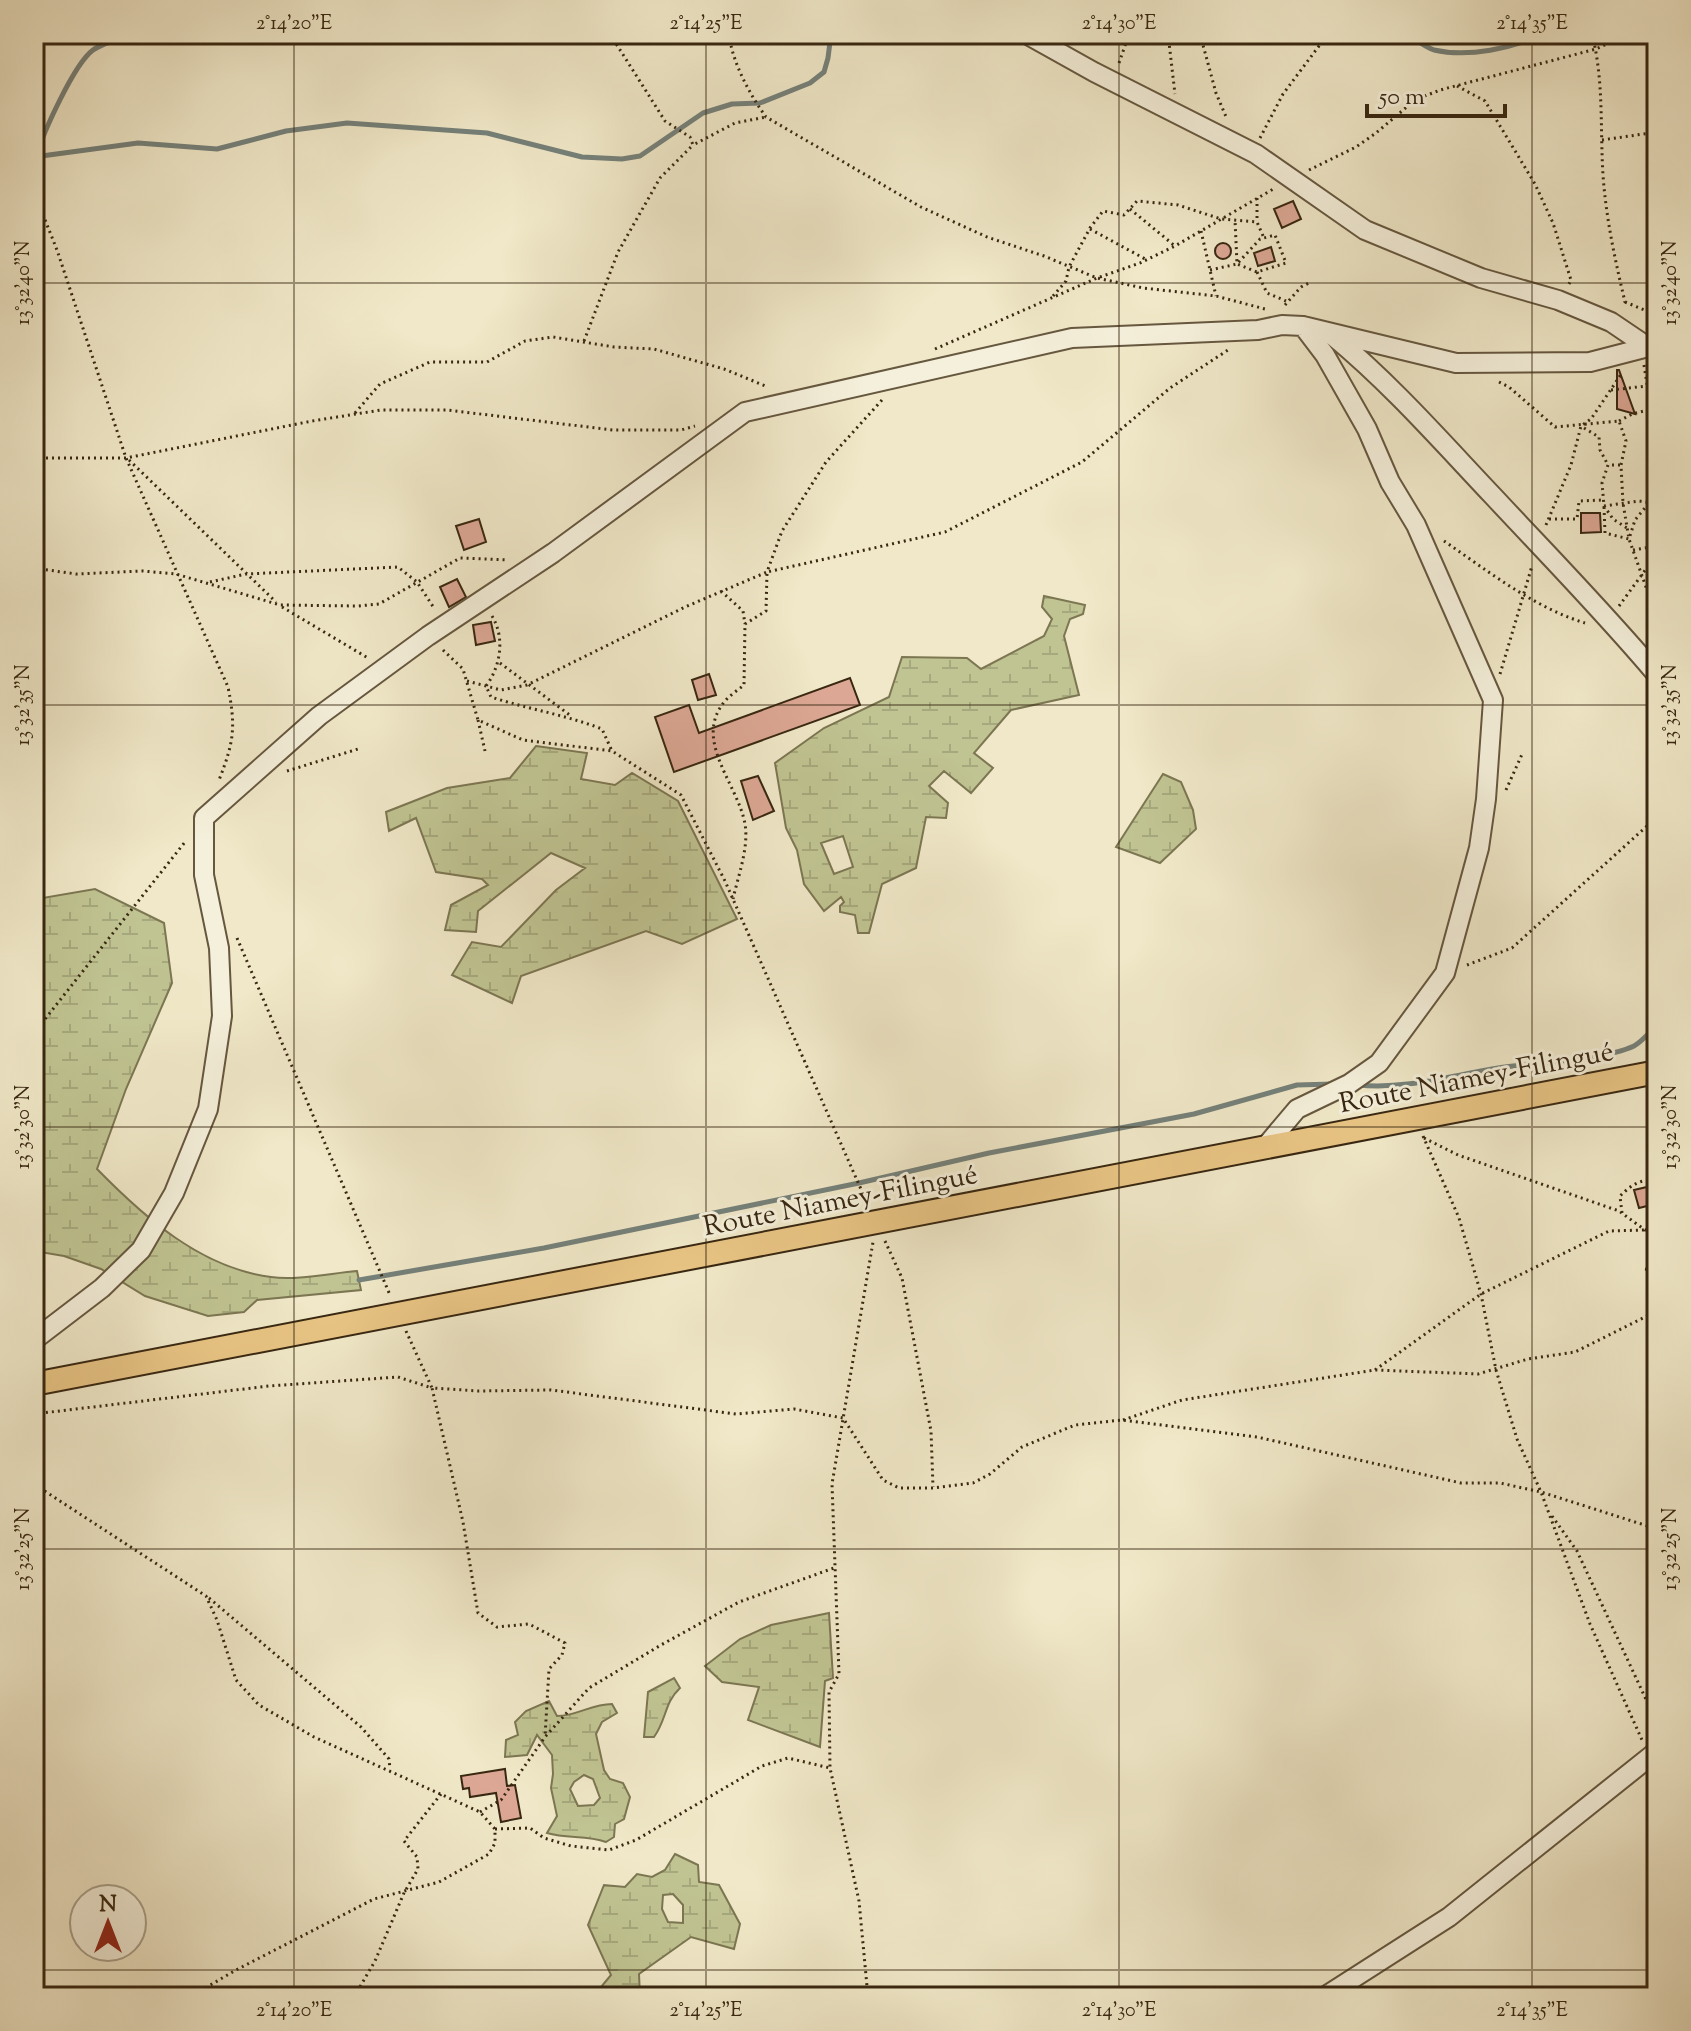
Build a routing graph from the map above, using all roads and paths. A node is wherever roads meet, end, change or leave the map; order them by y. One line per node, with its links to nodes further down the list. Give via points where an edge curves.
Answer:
1 (610, 34): 18 (path, via 665,121 690,137)
2 (729, 34): 14 (path)
3 (1026, 34): 11 (street)
4 (1129, 34): 11 (path)
5 (1168, 34): 13 (path)
6 (1200, 34): 19 (path, via 1216,93)
7 (1328, 34): 19 (path)
8 (1592, 34): 10 (path)
9 (1629, 34): 10 (path)
10 (1596, 49): 12 (path); 16 (path)
11 (1115, 82): 13 (street)
12 (1457, 86): 20 (path, via 1415,100 1356,147); 40 (path, via 1485,101 1535,184 1571,280)
13 (1178, 114): 19 (street)
14 (766, 117): 18 (path, via 735,123); 33 (path, via 921,207)
15 (1656, 133): 16 (path); 17 (path)
16 (1602, 140): 42 (path, via 1612,246)
17 (1657, 142)
18 (693, 145): 49 (path, via 660,178 618,252)
19 (1245, 148): 20 (street)
20 (1291, 179): 22 (path); 40 (street, via 1365,230 1481,278)
21 (34, 192): 64 (path)
22 (1257, 198): 24 (path); 26 (path)
23 (1130, 209): 24 (path, via 1137,201 1178,205); 27 (path, via 1124,215 1103,211); 30 (path)
24 (1221, 219): 25 (path); 28 (path)
25 (1235, 220): 26 (path); 32 (path)
26 (1257, 222): 29 (path)
27 (1090, 228): 31 (path); 33 (path)
28 (1201, 231): 30 (path); 34 (path)
29 (1264, 238): 32 (path); 35 (path, via 1275,235 1286,263)
30 (1175, 246): 31 (path)
31 (1147, 260): 36 (path)
32 (1237, 264): 34 (path); 35 (path)
33 (1069, 267): 36 (path); 39 (path, via 1066,281)
34 (1210, 270): 38 (path)
35 (1257, 272): 41 (path, via 1267,293)
36 (1097, 278): 38 (path); 39 (path)
37 (1311, 282): 41 (path)
38 (1216, 296): 46 (path, via 1265,308)
39 (1051, 299): 51 (path)
40 (1558, 300): 45 (street)
41 (1288, 302): 43 (path)
42 (1625, 302): 44 (path); 45 (path)
43 (1282, 308)
44 (1657, 315)
45 (1611, 322): 50 (street)
46 (1303, 326): 47 (street); 48 (street); 103 (street, via 1367,429 1416,525)
47 (1258, 330): 52 (street, via 1072,338); 82 (path, via 1170,388 1082,462 945,532)
48 (1328, 332): 50 (street, via 1456,363 1590,362); 76 (street, via 1369,366)
49 (584, 341): 56 (path, via 654,349 724,369 767,386); 58 (path, via 553,337 525,341 487,362 430,362 380,384)
50 (1648, 351): 54 (path); 55 (path, via 1627,365)
51 (924, 354)
52 (905, 376): 56 (street); 82 (path, via 826,462 782,531)
53 (1498, 381): 61 (path, via 1555,427)
54 (1648, 386): 55 (path); 57 (path)
55 (1611, 390): 61 (path)
56 (776, 405): 80 (street, via 745,412)
57 (1652, 409): 59 (path); 62 (path)
58 (353, 414): 60 (path, via 447,410 613,430 681,430); 64 (path)
59 (1619, 421): 61 (path); 66 (path, via 1626,441)
60 (706, 423)
61 (1581, 426): 65 (path, via 1599,437); 72 (path)
62 (1657, 448)
63 (34, 458): 64 (path)
64 (126, 458): 83 (path); 84 (path)
65 (1608, 465): 66 (path); 67 (path)
66 (1621, 465): 68 (path)
67 (1603, 500): 71 (path); 72 (path, via 1579,501 1577,519)
68 (1623, 503): 69 (path); 71 (path); 73 (path)
69 (1649, 503): 70 (path); 75 (path)
70 (1657, 504)
71 (1604, 506): 73 (path); 75 (path, via 1605,533)
72 (1549, 519): 76 (path)
73 (1627, 528): 75 (path)
74 (1437, 536): 89 (path)
75 (1629, 539): 78 (path)
76 (1538, 544): 89 (path); 93 (street)
77 (1657, 546): 78 (path)
78 (1633, 550): 85 (path)
79 (1657, 554): 85 (path)
80 (542, 561): 87 (path, via 460,558); 95 (street)
81 (34, 568): 83 (path, via 76,574)
82 (767, 572): 88 (path); 94 (path, via 766,611)
83 (176, 574): 86 (path); 111 (path, via 228,687 233,712 233,745)
84 (246, 574): 86 (path); 87 (path, via 398,567); 90 (path)
85 (1640, 577): 92 (path); 93 (path)
86 (210, 582): 90 (path)
87 (417, 582): 90 (path, via 379,604); 95 (path)
88 (721, 591): 94 (path, via 743,611); 101 (path)
89 (1523, 594): 93 (path, via 1598,627); 103 (path)
90 (280, 605): 98 (path, via 361,655)
91 (482, 618): 97 (path, via 494,616)
92 (1657, 618)
93 (1610, 619): 99 (street)
94 (745, 624): 112 (path, via 744,685 724,702 713,725 713,741 745,825)
95 (445, 625): 96 (street)
96 (428, 636): 98 (street); 100 (path, via 463,669)
97 (499, 663): 101 (path); 102 (path)
98 (390, 665): 111 (street, via 319,716)
99 (1657, 675)
100 (467, 681): 102 (path); 105 (path)
101 (527, 685): 102 (path, via 501,690); 104 (path)
102 (486, 686): 104 (path, via 491,697)
103 (1493, 700): 114 (street, via 1479,848)
104 (574, 718): 108 (path, via 602,729)
105 (478, 720): 107 (path); 108 (path, via 523,740)
106 (358, 749): 109 (path)
107 (485, 751)
108 (612, 751): 112 (path, via 681,795)
109 (285, 772)
110 (1657, 817): 114 (path, via 1512,948)
111 (204, 818): 115 (path); 130 (street, via 204,875 219,948 222,1016 208,1109 174,1193 141,1250)
112 (733, 899): 121 (path)
113 (235, 935): 128 (path)
114 (1445, 973): 118 (street, via 1379,1063 1297,1109)
115 (34, 1033)
116 (1657, 1072): 117 (main road, Route Niamey-Filingué)
117 (1418, 1128): 118 (main road, Route Niamey-Filingué); 120 (path, via 1458,1155); 126 (path, via 1459,1218)
118 (1265, 1147): 121 (main road, Route Niamey-Filingué)
119 (1657, 1183): 120 (path, via 1632,1185 1620,1196)
120 (1622, 1213): 123 (path)
121 (876, 1222): 128 (main road, Route Niamey-Filingué); 137 (path); 140 (path, via 902,1278 931,1431)
122 (1657, 1228): 123 (path)
123 (1645, 1230): 126 (path, via 1609,1231)
124 (1645, 1269): 125 (path)
125 (1657, 1271)
126 (1481, 1294): 132 (path); 133 (path)
127 (1657, 1311): 133 (path, via 1575,1352)
128 (399, 1314): 134 (main road, Route Niamey-Filingué); 135 (path)
129 (1657, 1324): 131 (path)
130 (34, 1340)
131 (1657, 1342)
132 (1375, 1370): 133 (path); 138 (path, via 1182,1400)
133 (1496, 1370): 141 (path, via 1517,1439)
134 (34, 1384)
135 (432, 1388): 136 (path, via 398,1377 269,1386); 137 (path, via 551,1390 736,1414 794,1409); 147 (path, via 478,1613 497,1627 529,1624 565,1643 549,1669)
136 (34, 1414)
137 (843, 1418): 140 (path, via 883,1480 899,1488); 144 (path, via 832,1484)
138 (1122, 1420): 140 (path, via 1075,1425 1022,1447 973,1483); 141 (path, via 1257,1437 1461,1483 1500,1483)
139 (34, 1477): 145 (path, via 40,1488)
140 (933, 1488)
141 (1541, 1492): 142 (path); 143 (path)
142 (1548, 1511): 146 (path, via 1577,1551); 148 (path, via 1590,1624)
143 (1657, 1529)
144 (835, 1568): 147 (path, via 739,1602 661,1645 589,1688); 149 (path, via 839,1674 829,1692)
145 (206, 1596): 150 (path, via 361,1727 389,1759); 150 (path, via 236,1680 259,1705)
146 (1657, 1723)
147 (545, 1737): 152 (path, via 501,1800)
148 (1654, 1754): 158 (street, via 1449,1917)
149 (830, 1768): 153 (path, via 788,1758 762,1766 636,1840 609,1850 571,1846 530,1828); 157 (path, via 859,1901)
150 (390, 1771): 151 (path)
151 (441, 1794): 152 (path); 154 (path, via 404,1841 417,1857 418,1869)
152 (480, 1812): 153 (path)
153 (495, 1829): 154 (path, via 489,1854 439,1882)
154 (404, 1893): 155 (path, via 374,1899); 156 (path)
155 (190, 1997)
156 (354, 1997)
157 (868, 1997)
158 (1324, 1997)

